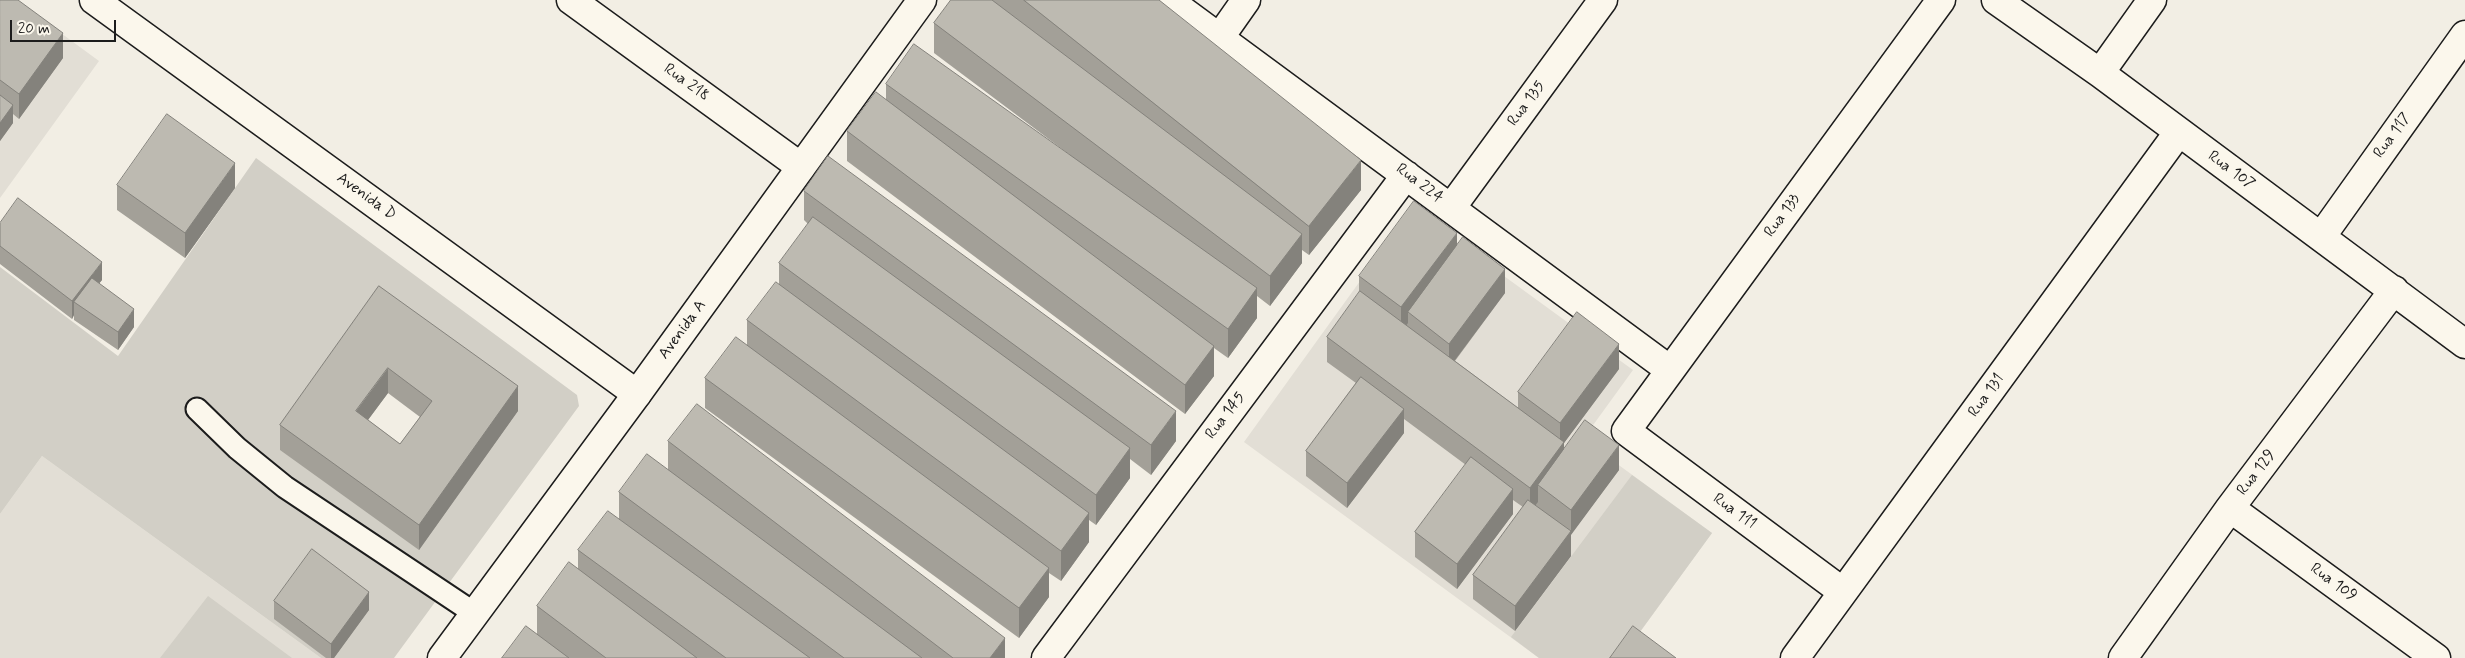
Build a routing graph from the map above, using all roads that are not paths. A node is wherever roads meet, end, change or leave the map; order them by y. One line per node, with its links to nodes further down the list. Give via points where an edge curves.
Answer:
1 (94, 0): 21 (street, Avenida D)
2 (571, 0): 14 (street, Rua 218)
3 (922, 0): 14 (street, Avenida A)
4 (1168, 0): 11 (street, Rua 224)
5 (1246, 0): 11 (street)
6 (1603, 0): 16 (street, Rua 135)
7 (1941, 0): 20 (street, Rua 133)
8 (1996, 0): 12 (street, Rua 107)
9 (2152, 0): 12 (street)
10 (2465, 35): 17 (street, Rua 117)
11 (1220, 37): 15 (street, Rua 224)
12 (2100, 73): 13 (street, Rua 107)
13 (2178, 133): 17 (street, Rua 107); 25 (street, Rua 131)
14 (801, 167): 21 (street, Avenida A)
15 (1406, 174): 16 (street, Rua 224); 28 (street, Rua 145)
16 (1451, 208): 20 (street, Rua 224)
17 (2321, 237): 18 (street, Rua 107)
18 (2394, 290): 19 (street, Rua 107); 24 (street, Rua 129)
19 (2465, 344)
20 (1670, 370): 23 (street, Rua 133)
21 (637, 394): 26 (street, Avenida A)
22 (197, 409): 26 (lane, via 237,448 285,487)
23 (1626, 431): 25 (street, Rua 111)
24 (2230, 508): 30 (street, Rua 129); 31 (street, Rua 109)
25 (1843, 592): 29 (street, Rua 131)
26 (474, 613): 27 (street, Avenida A)
27 (442, 658)
28 (1046, 658)
29 (1795, 658)
30 (2123, 658)
31 (2436, 658)

